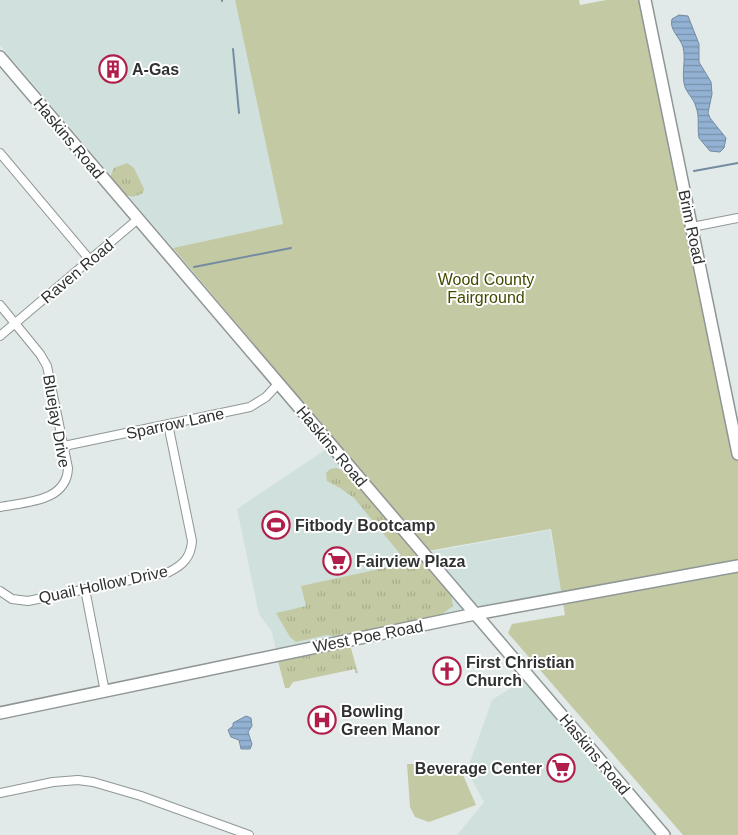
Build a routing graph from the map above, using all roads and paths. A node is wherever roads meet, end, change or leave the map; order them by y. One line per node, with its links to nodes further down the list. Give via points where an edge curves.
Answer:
1 (645, 0): 6 (main road, Brim Road)
2 (0, 57): 5 (main road, Haskins Road)
3 (0, 153): 7 (street)
4 (738, 218): 6 (street)
5 (138, 219): 7 (street, Raven Road); 11 (main road, Haskins Road)
6 (692, 227): 12 (main road, Brim Road)
7 (90, 260): 9 (street, Raven Road)
8 (0, 305): 9 (street, Bluejay Drive)
9 (15, 323): 10 (street); 14 (street, Bluejay Drive, via 47,366)
10 (0, 336)
11 (278, 384): 13 (street, Sparrow Lane, via 250,407); 20 (main road, Haskins Road)
12 (734, 414): 15 (main road, Brim Road)
13 (168, 424): 14 (street, Sparrow Lane); 18 (street, Quail Hollow Drive, via 192,541 188,557 169,572)
14 (64, 446): 16 (street, Bluejay Drive, via 68,473 58,491 44,498)
15 (738, 454)
16 (0, 507)
17 (738, 566): 20 (main road, West Poe Road)
18 (84, 589): 19 (street, Quail Hollow Drive, via 23,601 12,599); 21 (street)
19 (0, 591)
20 (475, 614): 21 (main road, West Poe Road); 25 (main road, Haskins Road)
21 (106, 692): 22 (main road, West Poe Road)
22 (0, 713)
23 (0, 793): 24 (street, via 60,781 93,782)
24 (249, 835)
25 (664, 835)

